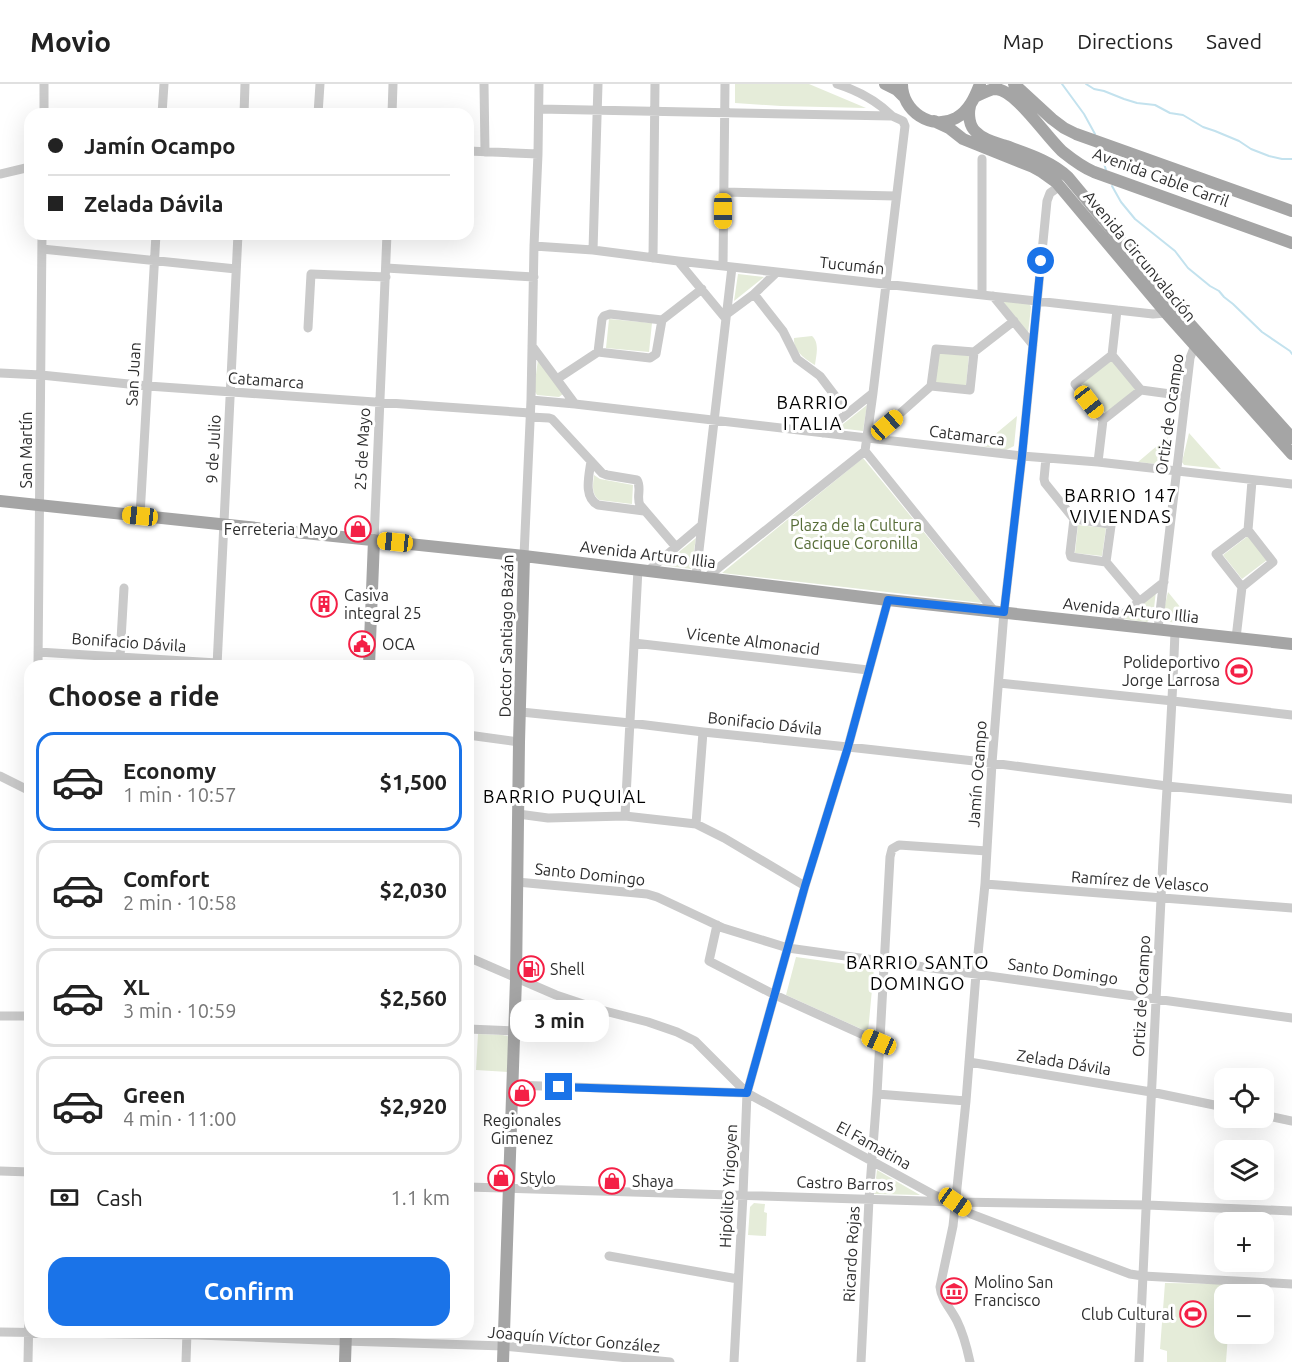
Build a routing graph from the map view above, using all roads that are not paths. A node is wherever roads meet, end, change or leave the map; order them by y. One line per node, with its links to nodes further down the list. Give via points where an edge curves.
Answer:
1 (44, 84): 17 (street)
2 (164, 84): 18 (street)
3 (245, 84): 19 (street)
4 (320, 84): 20 (street)
5 (393, 84): 21 (street)
6 (484, 84): 29 (street)
7 (539, 84): 22 (street, Doctor Santiago Bazán)
8 (598, 84): 23 (street)
9 (655, 84): 24 (street)
10 (726, 84): 25 (street)
11 (837, 84): 26 (street, via 868,96)
12 (885, 84): 15 (main road)
13 (980, 84): 16 (main road)
14 (1014, 84): 37 (main road, Avenida Cable Carril, via 1076,135)
15 (903, 90): 27 (main road, Avenida Circunvalación, via 909,106)
16 (972, 101): 27 (main road, via 956,118); 42 (main road, Avenida Cable Carril, via 996,89 1022,105 1062,151 1082,166); 90 (main road, Avenida Circunvalación, via 969,116 976,133 1062,171)
17 (44, 108)
18 (162, 108)
19 (244, 108)
20 (318, 108)
21 (392, 108)
22 (539, 109): 23 (street); 30 (street, Doctor Santiago Bazán)
23 (598, 110): 24 (street); 45 (street)
24 (654, 111): 25 (street); 46 (street)
25 (724, 113): 26 (street); 35 (street)
26 (892, 116): 36 (street, via 903,121 904,126)
27 (934, 121): 34 (main road, Avenida Circunvalación, via 963,139 1033,167)
28 (474, 151): 29 (street)
29 (484, 152): 30 (street)
30 (538, 154): 43 (street, Doctor Santiago Bazán)
31 (982, 159): 57 (street)
32 (24, 168): 33 (street)
33 (0, 174)
34 (1059, 186): 59 (street, Jamín Ocampo, via 1047,201); 61 (main road, Avenida Circunvalación)
35 (724, 192): 36 (street); 49 (street)
36 (896, 196): 54 (street)
37 (1292, 212)
38 (42, 240): 44 (street, San Martín)
39 (156, 240): 47 (street, San Juan)
40 (238, 240): 50 (street, 9 de Julio)
41 (387, 240): 51 (street, 25 de Mayo)
42 (1292, 243)
43 (534, 246): 45 (street, Tucumán); 53 (street, Doctor Santiago Bazán)
44 (42, 249): 47 (street); 73 (street, San Martín)
45 (593, 250): 46 (street, Tucumán)
46 (653, 258): 48 (street, Tucumán)
47 (154, 260): 50 (street); 75 (street, San Juan)
48 (678, 261): 49 (street, Tucumán); 55 (street)
49 (728, 266): 52 (street, Tucumán); 62 (street)
50 (236, 268): 78 (street, 9 de Julio)
51 (386, 272): 53 (street); 65 (street, via 311,274); 82 (street, 25 de Mayo)
52 (777, 272): 54 (street, Tucumán); 56 (street)
53 (534, 277): 68 (street, Doctor Santiago Bazán)
54 (886, 284): 57 (street, Tucumán); 79 (street)
55 (702, 289): 62 (street); 63 (street)
56 (754, 294): 62 (street); 84 (street, via 783,331 797,359 820,376)
57 (982, 295): 58 (street, Tucumán)
58 (993, 296): 59 (street, Tucumán); 64 (street)
59 (1037, 301): 60 (street, Tucumán); 66 (street, Jamín Ocampo)
60 (1116, 310): 61 (street, Tucumán); 71 (street)
61 (1166, 313): 67 (main road, Avenida Circunvalación)
62 (727, 316): 87 (street)
63 (662, 320): 69 (street, via 656,354 650,358); 69 (street, via 604,316)
64 (1014, 321): 66 (street); 70 (street)
65 (308, 328)
66 (1033, 345): 94 (street, Jamín Ocampo)
67 (1195, 345): 80 (street, Ortiz de Ocampo); 93 (main road, Avenida Circunvalación)
68 (532, 346): 74 (street); 81 (street, Doctor Santiago Bazán)
69 (598, 352): 74 (street)
70 (974, 352): 76 (street, via 936,349); 76 (street, via 970,390)
71 (1112, 355): 77 (street); 86 (street, via 1075,384)
72 (0, 373): 73 (street, Catamarca)
73 (41, 375): 75 (street, Catamarca); 102 (street, San Martín)
74 (557, 379): 83 (street)
75 (148, 386): 78 (street, Catamarca); 104 (street, San Juan)
76 (931, 386): 91 (street, via 887,425)
77 (1141, 390): 80 (street); 86 (street)
78 (231, 392): 82 (street, Catamarca); 106 (street, 9 de Julio)
79 (873, 393): 84 (street); 89 (street)
80 (1185, 396): 98 (street, Ortiz de Ocampo)
81 (531, 400): 83 (street, Catamarca); 85 (street, Doctor Santiago Bazán)
82 (380, 402): 85 (street, Catamarca); 109 (street, 25 de Mayo)
83 (575, 404): 87 (street, Catamarca)
84 (848, 413): 88 (street)
85 (530, 415): 96 (street, Catamarca, via 552,419); 111 (street, Doctor Santiago Bazán)
86 (1103, 420): 97 (street)
87 (715, 421): 88 (street, Catamarca); 107 (street)
88 (823, 433): 89 (street, Catamarca)
89 (867, 438): 91 (street, Catamarca); 92 (street)
90 (1292, 438)
91 (884, 440): 94 (street, Catamarca)
92 (865, 451): 114 (street); 120 (street)
93 (1292, 454)
94 (1022, 456): 95 (street, Catamarca); 120 (street, Jamín Ocampo)
95 (1046, 458): 97 (street, Catamarca); 105 (street, via 1045,483)
96 (591, 461): 103 (street, Catamarca, via 607,475 637,480 639,503); 103 (street, via 588,490 594,503)
97 (1098, 462): 98 (street, Catamarca)
98 (1176, 472): 99 (street, Catamarca); 115 (street, Ortiz de Ocampo)
99 (1252, 481): 100 (street, Catamarca); 108 (street)
100 (1292, 484)
101 (0, 501): 102 (main road, Avenida Arturo Illia)
102 (40, 506): 104 (main road, Avenida Arturo Illia); 127 (street, San Martín)
103 (644, 511): 110 (street)
104 (140, 516): 106 (main road, Avenida Arturo Illia)
105 (1074, 519): 112 (street, via 1071,557); 112 (street, via 1110,524)
106 (224, 525): 109 (main road, Avenida Arturo Illia); 131 (street, 9 de Julio)
107 (702, 525): 110 (street); 114 (street)
108 (1248, 530): 116 (street, via 1273,562); 116 (street, via 1216,554)
109 (374, 540): 111 (main road, Avenida Arturo Illia); 132 (main road, 25 de Mayo)
110 (676, 547): 113 (street)
111 (524, 556): 113 (main road, Avenida Arturo Illia); 136 (main road, Doctor Santiago Bazán)
112 (1106, 562): 119 (street)
113 (643, 569): 114 (main road, Avenida Arturo Illia); 125 (street)
114 (702, 577): 118 (main road, Avenida Arturo Illia)
115 (1164, 582): 119 (street); 122 (street, Ortiz de Ocampo)
116 (1242, 587): 124 (street)
117 (124, 588): 128 (street)
118 (888, 600): 120 (main road, Avenida Arturo Illia); 133 (street, Hipólito Yrigoyen)
119 (1139, 601): 121 (street)
120 (1000, 612): 121 (main road, Avenida Arturo Illia); 134 (street, Jamín Ocampo)
121 (1111, 624): 122 (main road, Avenida Arturo Illia)
122 (1158, 629): 123 (main road, Avenida Arturo Illia)
123 (1175, 631): 124 (main road, Avenida Arturo Illia); 135 (street, Ortiz de Ocampo)
124 (1236, 638): 126 (main road, Avenida Arturo Illia)
125 (634, 643): 133 (street, Vicente Almonacid); 138 (street)
126 (1292, 644)
127 (38, 652): 128 (street, Bonifacio Dávila); 129 (street, San Martín)
128 (120, 657): 130 (street, Bonifacio Dávila)
129 (38, 660)
130 (162, 660)
131 (217, 660)
132 (369, 660)
133 (868, 670): 142 (street, Hipólito Yrigoyen)
134 (999, 683): 135 (street); 143 (street, Jamín Ocampo)
135 (1173, 701): 137 (street); 145 (street, Ortiz de Ocampo)
136 (521, 712): 138 (street, Bonifacio Dávila); 141 (main road, Doctor Santiago Bazán)
137 (1292, 715)
138 (630, 723): 139 (street, Bonifacio Dávila); 149 (street)
139 (703, 732): 142 (street, Bonifacio Dávila); 150 (street)
140 (474, 736): 141 (street)
141 (519, 742): 148 (main road, Doctor Santiago Bazán)
142 (848, 747): 143 (street, Bonifacio Dávila); 154 (street, Hipólito Yrigoyen)
143 (992, 763): 145 (street, Bonifacio Dávila); 151 (street, Jamín Ocampo)
144 (0, 776): 146 (street)
145 (1167, 786): 147 (street, Bonifacio Dávila); 155 (street, Ortiz de Ocampo)
146 (24, 788)
147 (1292, 800)
148 (518, 814): 149 (street, via 548,818); 152 (main road, Doctor Santiago Bazán)
149 (626, 816): 150 (street)
150 (696, 824): 154 (street)
151 (987, 851): 153 (street, Jamín Ocampo); 160 (street, Ricardo Rojas, via 899,845 892,849)
152 (517, 882): 157 (street, Santo Domingo, via 647,894); 162 (main road, Doctor Santiago Bazán)
153 (985, 884): 155 (street, Ramírez de Velasco); 161 (street, Jamín Ocampo)
154 (805, 886): 158 (street, Hipólito Yrigoyen)
155 (1161, 898): 156 (street, Ramírez de Velasco); 164 (street, Ortiz de Ocampo)
156 (1292, 908)
157 (717, 925): 158 (street, Santo Domingo); 163 (street, via 710,961)
158 (788, 948): 160 (street, Santo Domingo); 163 (street, Hipólito Yrigoyen)
159 (474, 960): 162 (street, El Famatina)
160 (884, 962): 161 (street, Santo Domingo); 170 (street, Ricardo Rojas)
161 (976, 974): 164 (street, Santo Domingo); 171 (street, Jamín Ocampo)
162 (516, 979): 169 (main road, Doctor Santiago Bazán); 174 (street, El Famatina, via 677,1032 695,1041)
163 (775, 995): 170 (street); 174 (street, Hipólito Yrigoyen)
164 (1156, 1000): 167 (street, Santo Domingo); 173 (street, Ortiz de Ocampo)
165 (0, 1016): 166 (street)
166 (24, 1016)
167 (1292, 1018)
168 (474, 1029): 169 (street)
169 (513, 1031): 172 (main road, Doctor Santiago Bazán)
170 (879, 1042): 175 (street, Ricardo Rojas)
171 (969, 1062): 173 (street, Zelada Dávila); 176 (street, Jamín Ocampo)
172 (512, 1085): 174 (street); 184 (main road, Doctor Santiago Bazán)
173 (1151, 1092): 177 (street, Zelada Dávila); 188 (street, Ortiz de Ocampo)
174 (747, 1093): 180 (street, El Famatina); 185 (street, Hipólito Yrigoyen)
175 (877, 1094): 176 (street); 180 (street, Ricardo Rojas)
176 (966, 1101): 187 (street, Jamín Ocampo)
177 (1214, 1105)
178 (1274, 1117): 179 (street)
179 (1292, 1121)
180 (871, 1160): 186 (street, Ricardo Rojas); 187 (street, El Famatina, via 934,1195)
181 (0, 1171): 182 (street)
182 (24, 1172)
183 (474, 1186): 184 (street, Castro Barros)
184 (510, 1188): 185 (street, Castro Barros); 200 (main road, Doctor Santiago Bazán)
185 (743, 1194): 186 (street, Castro Barros); 192 (street, Hipólito Yrigoyen)
186 (869, 1199): 187 (street, Castro Barros); 207 (street, Ricardo Rojas)
187 (955, 1202): 188 (street, Castro Barros); 191 (street, El Famatina, via 971,1214); 208 (street, Jamín Ocampo, via 940,1293 957,1320)
188 (1147, 1205): 189 (street, Castro Barros); 191 (street, Ortiz de Ocampo)
189 (1292, 1211)
190 (609, 1256): 192 (street)
191 (1143, 1276): 193 (street, El Famatina); 209 (street, Ortiz de Ocampo)
192 (738, 1279): 206 (street, Hipólito Yrigoyen)
193 (1292, 1284)
194 (0, 1332): 195 (street, Joaquín Víctor González)
195 (24, 1333)
196 (28, 1338): 201 (street)
197 (187, 1338): 202 (street)
198 (345, 1338): 203 (main road)
199 (363, 1338): 200 (street, Joaquín Víctor González)
200 (504, 1346): 204 (main road, Doctor Santiago Bazán); 205 (street, Joaquín Víctor González)
201 (28, 1362)
202 (186, 1362)
203 (345, 1362)
204 (503, 1362)
205 (670, 1362)
206 (734, 1362)
207 (861, 1362)
208 (970, 1362)
209 (1139, 1362)

